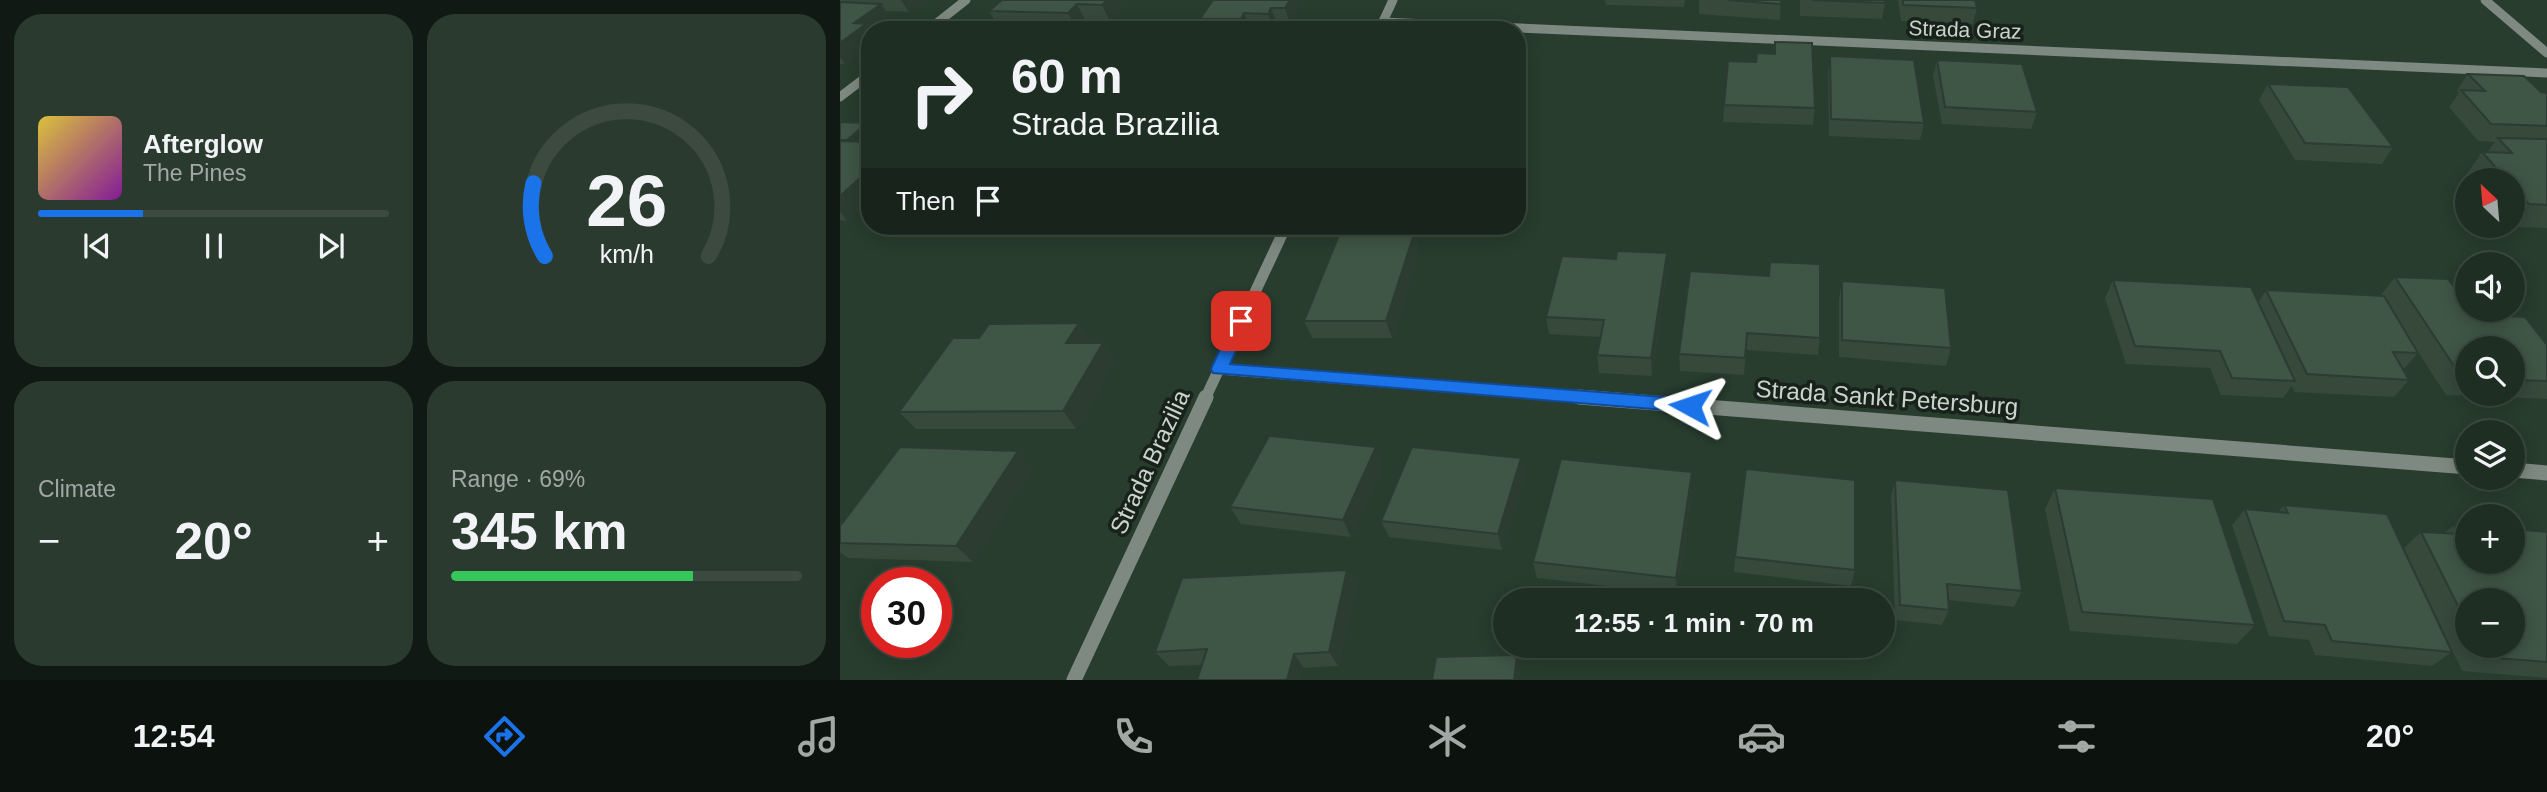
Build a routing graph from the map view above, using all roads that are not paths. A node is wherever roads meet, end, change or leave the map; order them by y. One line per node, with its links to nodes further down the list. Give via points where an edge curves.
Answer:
1 (966, 0): 4 (street)
2 (1393, 0): 5 (street)
3 (2485, 0): 7 (street)
4 (939, 21)
5 (1383, 21)
6 (1526, 32): 8 (street, Strada Graz)
7 (2547, 53)
8 (2547, 73)
9 (861, 81): 10 (street)
10 (840, 97)
11 (1282, 235): 12 (street, Strada Brazilia)
12 (1219, 369): 13 (street, Strada Sankt Petersburg); 16 (street, Strada Brazilia)
13 (2455, 466)
14 (2525, 471): 15 (street)
15 (2547, 473)
16 (1074, 680)

